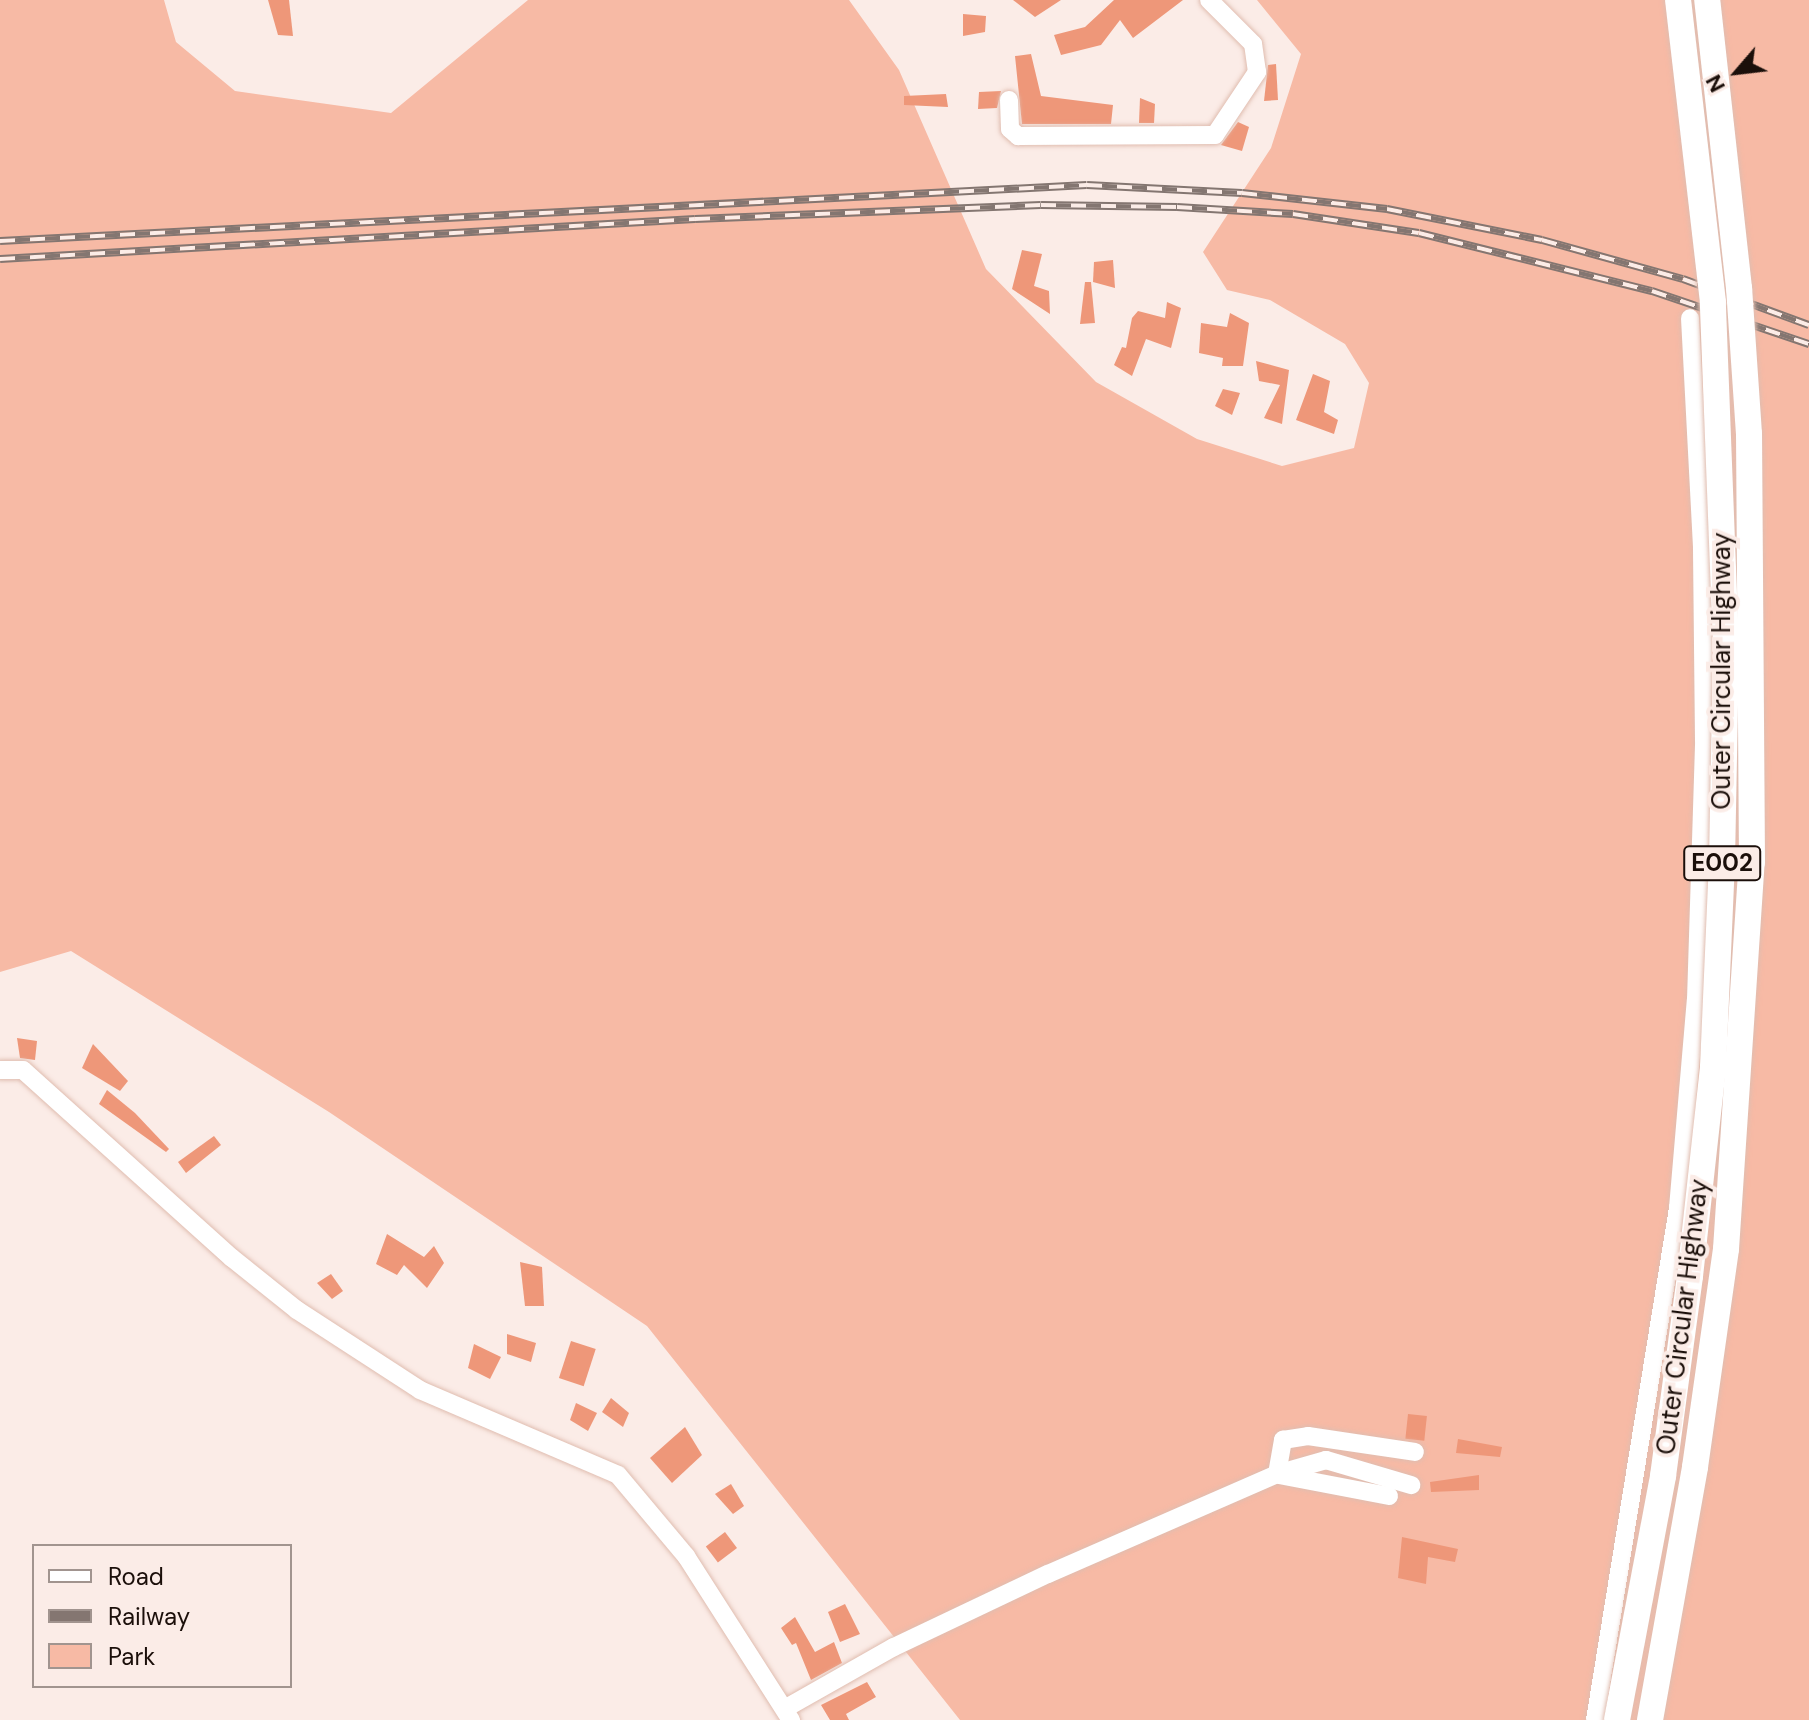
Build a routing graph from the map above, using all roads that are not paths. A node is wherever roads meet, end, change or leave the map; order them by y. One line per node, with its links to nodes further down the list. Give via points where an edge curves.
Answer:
1 (1209, 0): 4 (street, via 1253,44 1257,72 1215,135 1018,136 1010,129)
2 (1678, 0): 13 (highway, Outer Circular Highway / E002, bridge, via 1713,302 1726,646 1722,861 1713,1067 1690,1276 1663,1476)
3 (1707, 0): 14 (highway, Outer Circular Highway / E002, bridge, via 1739,288 1749,434 1752,862 1726,1249 1695,1467)
4 (1009, 100)
5 (1690, 318): 12 (street, via 1703,696 1696,1000 1678,1208)
6 (0, 1070): 11 (street, via 23,1070 297,1310 420,1390 618,1475 686,1556)
7 (1415, 1452): 8 (street, via 1308,1436 1283,1440)
8 (1277, 1474): 9 (street, via 1326,1460); 10 (street); 11 (street, via 894,1647)
9 (1411, 1485)
10 (1389, 1496)
11 (788, 1714)
12 (1595, 1720)
13 (1617, 1720)
14 (1650, 1720)

